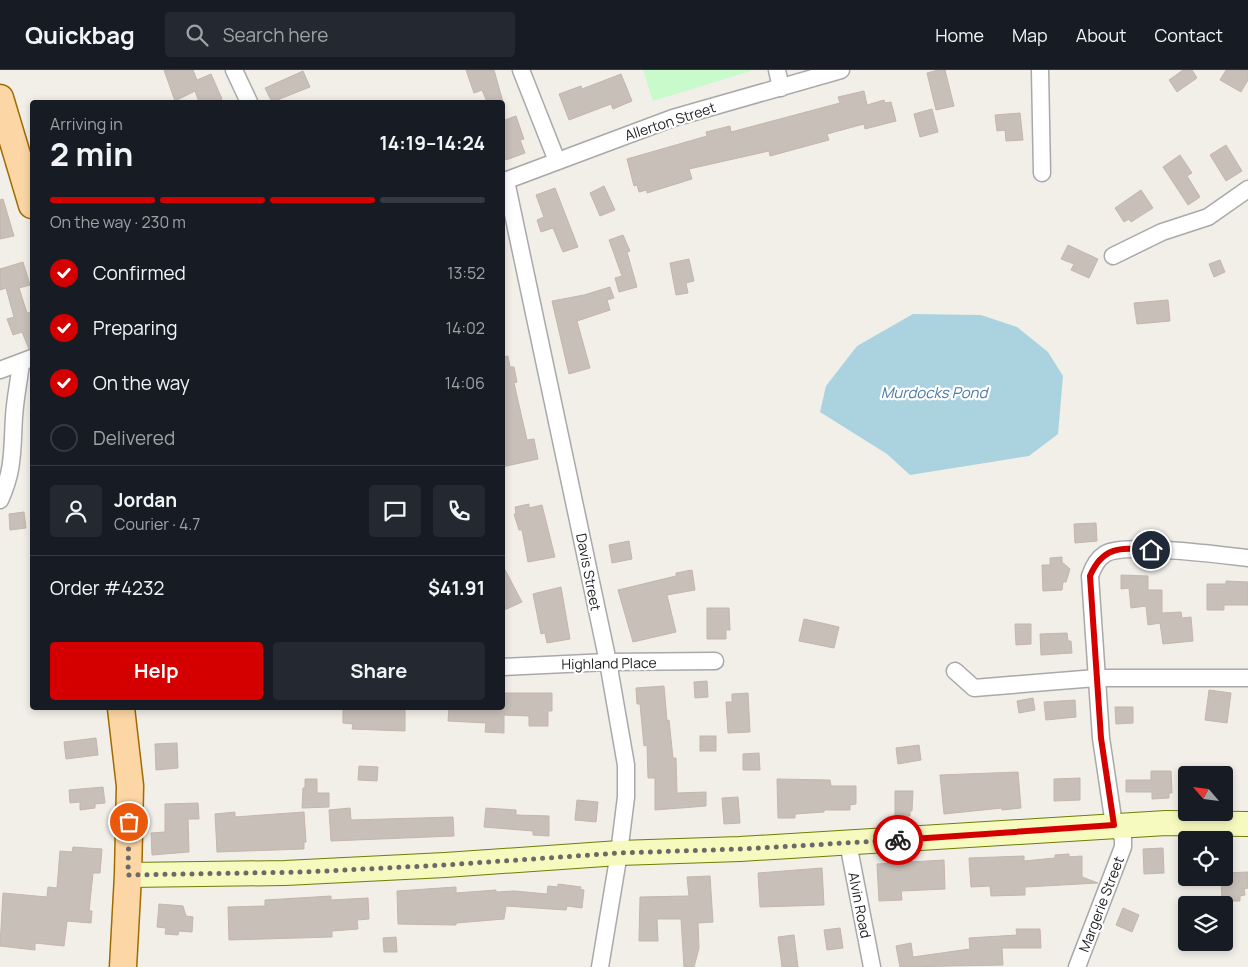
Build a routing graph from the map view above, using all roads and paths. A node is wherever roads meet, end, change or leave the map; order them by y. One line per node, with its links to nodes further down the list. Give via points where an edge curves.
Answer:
1 (234, 70): 8 (street)
2 (521, 70): 10 (street)
3 (777, 70): 6 (street)
4 (841, 70): 6 (street, Allerton Street)
5 (1040, 70): 11 (street)
6 (781, 88): 10 (street, Allerton Street, via 673,118)
7 (0, 98): 9 (main road)
8 (249, 100)
9 (7, 144): 15 (main road)
10 (557, 161): 12 (street, Allerton Street)
11 (1042, 173)
12 (505, 182)
13 (505, 187): 21 (street, Davis Street)
14 (1248, 189): 16 (street, via 1208,217 1162,232)
15 (30, 199)
16 (1113, 256)
17 (27, 360): 18 (street); 19 (street, via 14,416 13,462)
18 (0, 370)
19 (0, 500)
20 (1248, 558): 25 (street, Margerie Street, via 1120,549 1100,557 1090,576)
21 (608, 662): 22 (street, Highland Place); 23 (street, Highland Place); 31 (street, Davis Street, via 626,765 626,797)
22 (715, 662)
23 (505, 667)
24 (955, 671): 25 (street, via 974,688)
25 (1096, 678): 26 (street); 29 (street, Margerie Street)
26 (1248, 678)
27 (121, 710): 32 (main road, via 130,786)
28 (1248, 824): 29 (main road)
29 (1114, 825): 30 (main road); 36 (street, Margerie Street, via 1123,837 1123,847)
30 (848, 843): 31 (main road); 35 (street, Alvin Road)
31 (619, 853): 32 (main road, via 295,872); 34 (street, Davis Street)
32 (128, 875): 33 (main road)
33 (123, 967)
34 (600, 967)
35 (872, 967)
36 (1077, 967)

